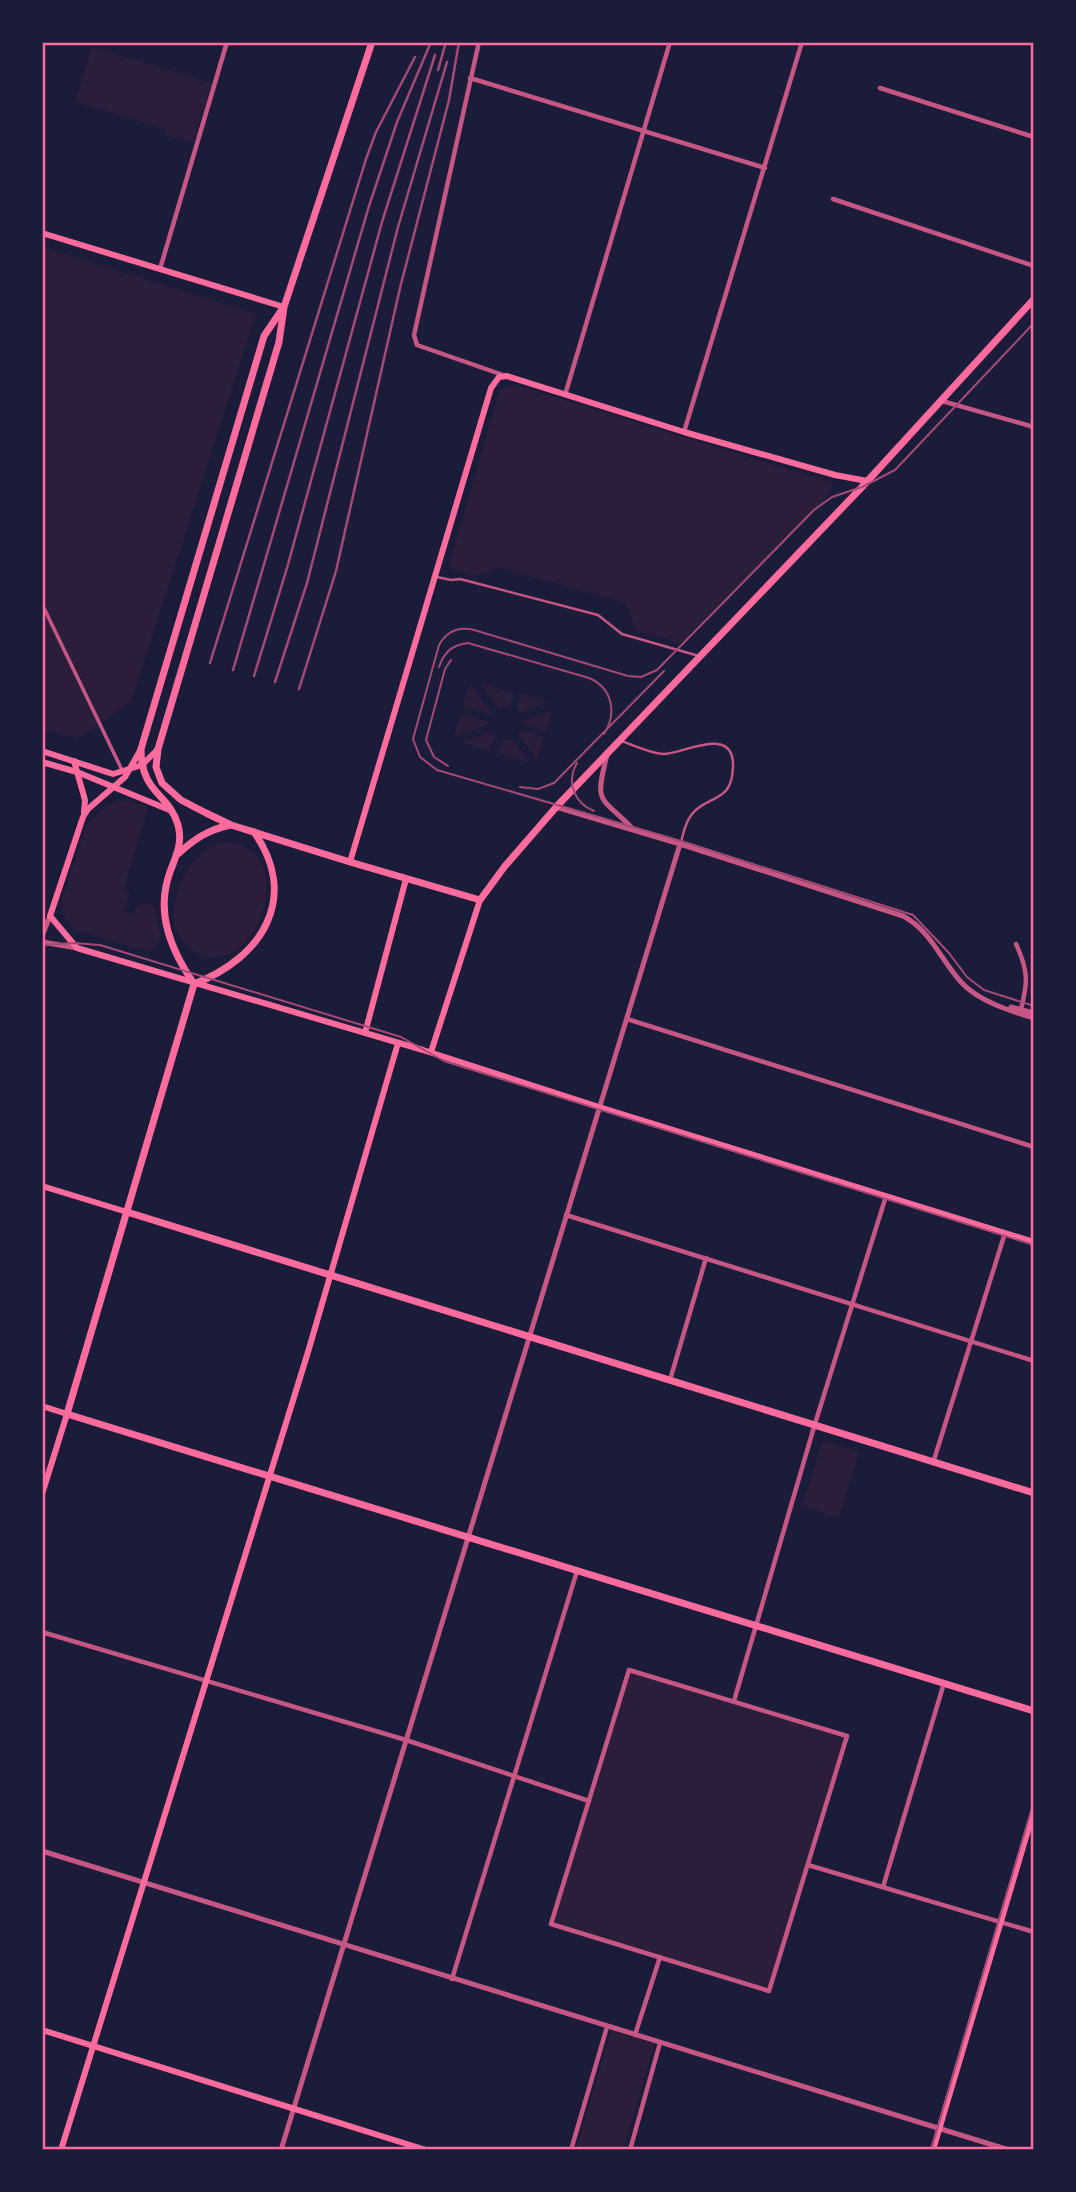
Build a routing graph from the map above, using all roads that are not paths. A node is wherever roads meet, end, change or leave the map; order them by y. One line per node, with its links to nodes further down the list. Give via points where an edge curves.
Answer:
1 (227, 42): 14 (street)
2 (372, 42): 16 (main road)
3 (479, 42): 6 (street)
4 (670, 42): 8 (street)
5 (802, 42): 10 (street)
6 (470, 78): 8 (street); 17 (street, via 414,341)
7 (880, 88): 9 (street)
8 (644, 131): 10 (street); 18 (street)
9 (1034, 137)
10 (765, 168): 21 (street)
11 (833, 199): 13 (street)
12 (42, 233): 14 (main road)
13 (1034, 266)
14 (160, 270): 16 (main road)
15 (1034, 299): 19 (main road)
16 (284, 307): 27 (main road, via 264,336); 28 (main road, via 279,342)
17 (507, 376): 18 (main road); 23 (main road, via 499,377 491,388)
18 (565, 395): 21 (main road)
19 (941, 400): 20 (street); 22 (main road)
20 (1034, 427)
21 (684, 432): 22 (main road)
22 (867, 481): 25 (main road)
23 (436, 576): 25 (lane, via 598,615 622,634); 45 (main road)
24 (42, 604): 35 (street)
25 (699, 656): 26 (main road)
26 (621, 741): 30 (main road); 43 (lane, via 666,754 708,743 731,754 733,773 724,793 692,814)
27 (141, 749): 33 (main road); 35 (main road)
28 (158, 749): 33 (main road); 40 (main road, via 158,774 169,790)
29 (42, 751): 31 (main road)
30 (607, 755): 37 (main road); 42 (street, via 602,798)
31 (74, 761): 34 (main road); 35 (main road, via 113,774)
32 (42, 762): 34 (main road)
33 (142, 765): 35 (main road); 38 (main road, via 150,786)
34 (77, 772): 36 (main road); 39 (main road, via 85,800)
35 (126, 773): 36 (main road)
36 (113, 788): 38 (main road); 39 (main road)
37 (556, 807): 42 (street); 47 (main road)
38 (172, 811): 44 (main road, via 179,827)
39 (83, 817): 48 (main road)
40 (231, 825): 41 (main road); 44 (main road, via 198,836)
41 (254, 831): 45 (main road); 53 (main road, via 274,870 269,917 262,933 240,958 219,974)
42 (635, 831): 43 (street)
43 (680, 844): 54 (street, via 903,916 920,926 971,991); 56 (street)
44 (178, 854): 53 (main road, via 169,874 164,911 172,948)
45 (350, 862): 46 (main road)
46 (405, 879): 47 (main road); 57 (main road)
47 (480, 900): 59 (main road)
48 (50, 916): 49 (street); 52 (main road)
49 (42, 936)
50 (42, 943): 52 (street)
51 (1016, 944): 54 (street, via 1026,967)
52 (77, 948): 53 (main road)
53 (194, 984): 57 (main road); 64 (main road)
54 (1020, 1011): 55 (street)
55 (1034, 1016)
56 (627, 1019): 60 (street); 61 (street)
57 (365, 1033): 58 (main road)
58 (398, 1043): 59 (main road); 69 (main road)
59 (431, 1052): 60 (main road)
60 (599, 1107): 63 (main road); 65 (street)
61 (1034, 1147)
62 (42, 1186): 64 (main road)
63 (886, 1196): 66 (main road); 70 (street)
64 (127, 1212): 69 (main road); 76 (main road)
65 (566, 1214): 68 (street); 71 (street)
66 (1005, 1233): 67 (main road); 72 (street)
67 (1034, 1242)
68 (706, 1258): 70 (street); 74 (street)
69 (331, 1275): 71 (main road); 79 (main road)
70 (853, 1304): 72 (street); 77 (street)
71 (529, 1337): 74 (main road); 82 (street)
72 (971, 1341): 73 (street); 78 (street)
73 (1034, 1361)
74 (670, 1380): 77 (main road)
75 (42, 1406): 76 (main road)
76 (67, 1414): 79 (main road); 81 (main road)
77 (814, 1427): 78 (main road); 84 (street)
78 (933, 1463): 80 (main road)
79 (268, 1477): 82 (main road); 86 (main road)
80 (1034, 1493)
81 (42, 1494)
82 (468, 1538): 83 (main road); 90 (street)
83 (577, 1570): 84 (main road); 91 (street)
84 (755, 1625): 87 (main road); 88 (street)
85 (42, 1632): 86 (street)
86 (205, 1681): 90 (street); 96 (main road)
87 (944, 1682): 89 (main road); 97 (street)
88 (734, 1702): 92 (street, via 629,1670); 95 (street, via 847,1736)
89 (1034, 1711)
90 (406, 1740): 91 (street); 100 (street)
91 (516, 1776): 92 (street); 102 (street)
92 (589, 1801): 101 (street, via 551,1924)
93 (1034, 1810): 98 (main road)
94 (42, 1851): 96 (street)
95 (808, 1864): 97 (street); 101 (street, via 769,1991)
96 (144, 1882): 100 (street); 107 (main road)
97 (883, 1887): 98 (street)
98 (1001, 1922): 99 (street); 109 (main road)
99 (1034, 1932)
100 (345, 1944): 102 (street); 108 (street)
101 (660, 1957): 105 (street)
102 (452, 1979): 103 (street)
103 (607, 2027): 105 (street); 113 (street)
104 (42, 2030): 107 (main road)
105 (635, 2035): 106 (street)
106 (660, 2043): 109 (street); 114 (street)
107 (93, 2046): 108 (main road); 110 (main road)
108 (295, 2109): 111 (street); 112 (main road)
109 (940, 2129): 115 (main road); 116 (street)
110 (61, 2150)
111 (281, 2150)
112 (426, 2150)
113 (571, 2150)
114 (630, 2150)
115 (933, 2150)
116 (1009, 2150)

